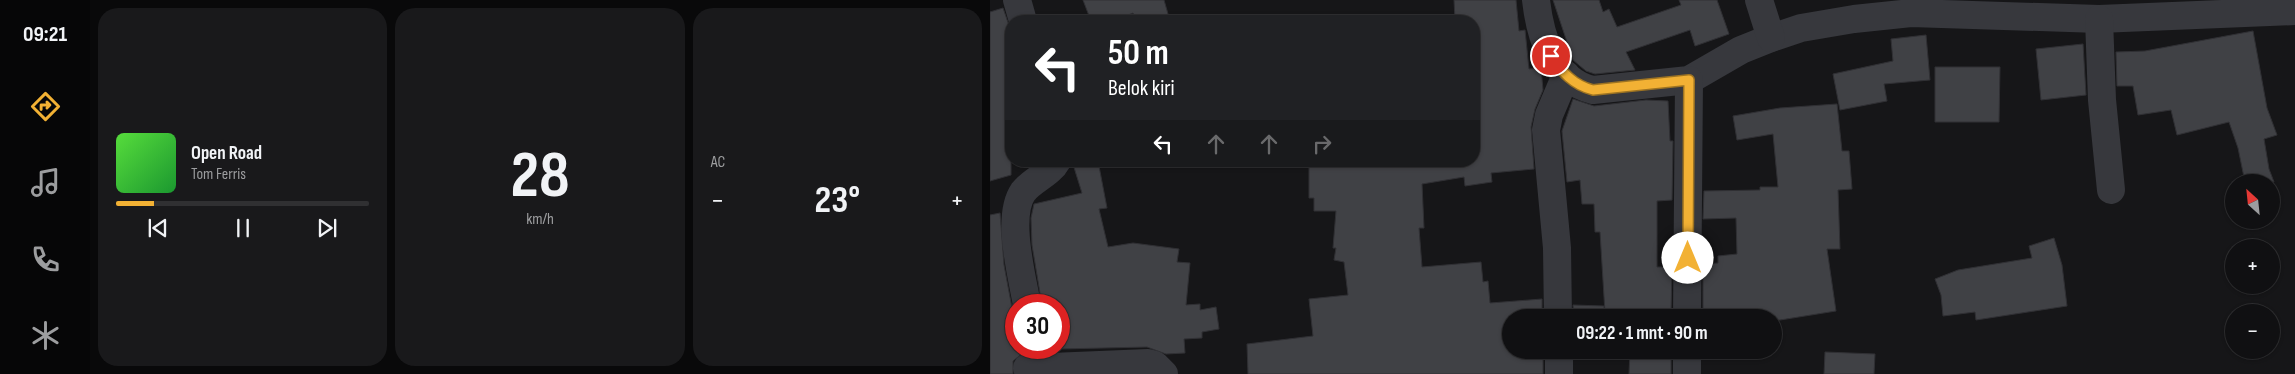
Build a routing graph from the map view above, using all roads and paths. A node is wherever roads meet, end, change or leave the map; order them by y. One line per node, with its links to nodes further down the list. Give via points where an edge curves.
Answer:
1 (1017, 0): 6 (street)
2 (1536, 0): 9 (street, via 1543,37 1551,56)
3 (1759, 0): 8 (street)
4 (2180, 8): 5 (street); 7 (street)
5 (2295, 11)
6 (1021, 15)
7 (2099, 19): 8 (street, via 1911,13 1810,26); 12 (street)
8 (1771, 38): 10 (street, via 1741,50)
9 (1566, 75): 10 (street, via 1580,87 1593,90); 14 (street, via 1546,130)
10 (1689, 80): 15 (street)
11 (1050, 167): 13 (street, via 1024,190 1016,204 1015,226)
12 (2110, 190)
13 (1024, 294)
14 (1558, 309)
15 (1687, 309)
16 (1558, 359): 20 (street)
17 (1687, 359): 21 (street)
18 (1025, 363): 19 (street, via 1148,363)
19 (1164, 374)
20 (1559, 374)
21 (1687, 374)

